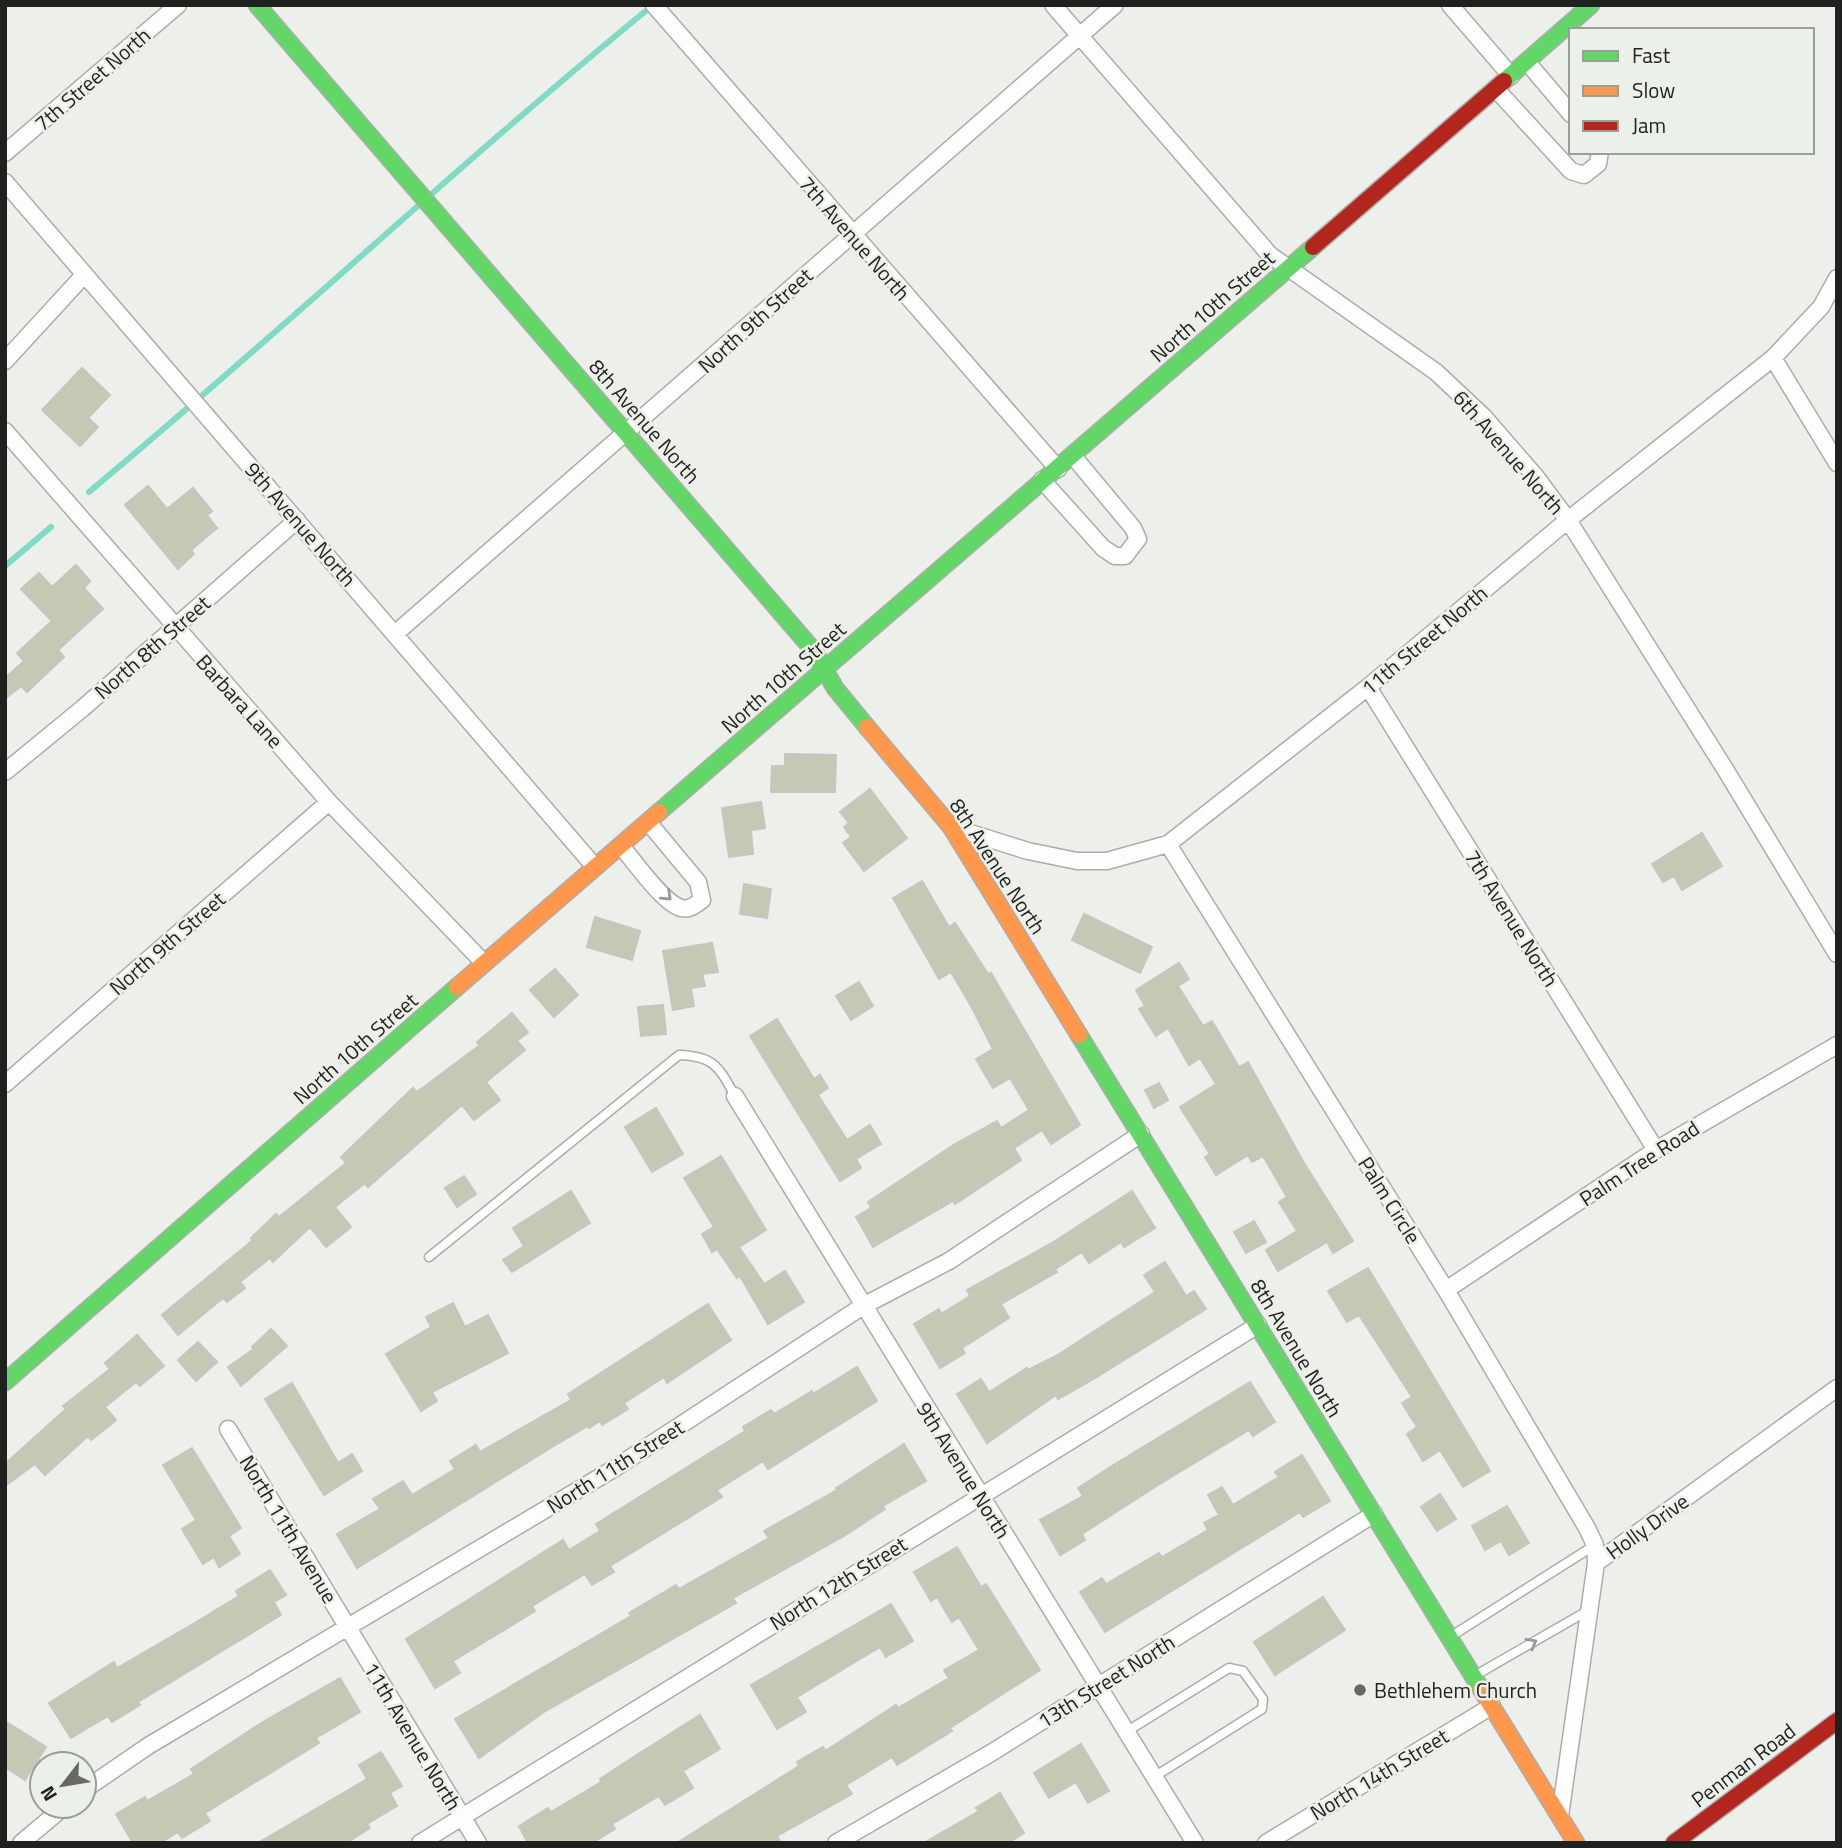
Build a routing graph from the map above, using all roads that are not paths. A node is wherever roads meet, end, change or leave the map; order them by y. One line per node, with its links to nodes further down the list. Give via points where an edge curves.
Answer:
1 (178, 5): 13 (street, 7th Street North)
2 (257, 5): 23 (street, 8th Avenue North)
3 (654, 5): 16 (street, 7th Avenue North)
4 (1053, 5): 8 (street, 6th Avenue North)
5 (1115, 5): 8 (street, North 9th Street)
6 (1450, 5): 10 (street)
7 (1591, 5): 9 (street, North 10th Street)
8 (1080, 36): 16 (street, North 9th Street); 17 (street, 6th Avenue North, via 1270,255)
9 (1527, 62): 10 (street, North 10th Street); 12 (street)
10 (1511, 76): 11 (street, North 10th Street)
11 (1496, 89): 14 (street, via 1571,172 1584,174 1598,163); 17 (street, North 10th Street)
12 (1569, 112)
13 (5, 153)
14 (1600, 154)
15 (5, 182): 18 (street, 9th Avenue North)
16 (851, 234): 23 (street, North 9th Street); 26 (street, 7th Avenue North)
17 (1288, 268): 24 (street, North 10th Street); 29 (street, 6th Avenue North, via 1461,393)
18 (84, 275): 21 (street); 28 (street, 9th Avenue North)
19 (1837, 278): 20 (street, 11th Street North, via 1812,317)
20 (1773, 358): 25 (street); 29 (street, 11th Street North)
21 (5, 361)
22 (5, 431): 30 (street, Barbara Lane)
23 (628, 433): 31 (street, North 9th Street); 32 (street, 8th Avenue North)
24 (1073, 456): 26 (street, North 10th Street); 27 (street, via 1133,528 1138,539 1125,556 1103,548)
25 (1837, 463)
26 (1058, 469): 27 (street, North 10th Street)
27 (1042, 480): 32 (street, North 10th Street)
28 (297, 520): 30 (street, North 8th Street); 31 (street, 9th Avenue North)
29 (1568, 520): 33 (street, 11th Street North); 41 (street, 6th Avenue North)
30 (174, 627): 34 (street, North 8th Street); 35 (street, Barbara Lane)
31 (396, 633): 40 (street, 9th Avenue North)
32 (825, 669): 36 (street, North 10th Street); 37 (street, 8th Avenue North, via 835,688)
33 (1368, 687): 38 (street, 11th Street North); 47 (street, 7th Avenue North)
34 (5, 772)
35 (329, 802): 42 (street, Barbara Lane); 44 (street, North 9th Street)
36 (648, 822): 39 (street, North 10th Street); 39 (street, one-way to 36, via 670,902 682,908 702,900 698,882)
37 (951, 827): 38 (street, 11th Street North, via 1077,861 1107,861); 46 (street, 8th Avenue North)
38 (1168, 845): 49 (street, Palm Circle)
39 (621, 846): 40 (street, North 10th Street)
40 (595, 867): 42 (street, North 10th Street)
41 (1837, 954)
42 (484, 962): 52 (street, North 10th Street)
43 (1837, 1045): 47 (street, Palm Tree Road)
44 (5, 1084)
45 (735, 1096): 48 (lane, via 719,1068 701,1055 679,1055); 50 (street, 9th Avenue North)
46 (1141, 1134): 50 (street, North 11th Street, via 949,1261); 51 (street, 8th Avenue North)
47 (1656, 1150): 49 (street, Palm Tree Road)
48 (429, 1258)
49 (1446, 1290): 57 (street, Palm Circle)
50 (863, 1306): 55 (street, 9th Avenue North); 60 (street, North 11th Street, via 615,1468)
51 (1258, 1325): 55 (street, North 12th Street); 56 (street, 8th Avenue North)
52 (5, 1381)
53 (1837, 1388): 58 (street, Holly Drive)
54 (228, 1429): 60 (street, North 11th Avenue)
55 (981, 1496): 63 (street, 9th Avenue North); 70 (street, North 12th Street)
56 (1374, 1514): 61 (street, 8th Avenue North); 63 (street, 13th Street North)
57 (1595, 1545): 58 (street, Palm Circle); 61 (lane)
58 (1596, 1563): 59 (street, Holly Drive)
59 (1590, 1610): 62 (lane, one-way to 59); 69 (street, Holly Drive)
60 (349, 1628): 68 (street, North 11th Street); 70 (street, 11th Avenue North)
61 (1449, 1637): 62 (street, 8th Avenue North)
62 (1474, 1677): 64 (street, 8th Avenue North)
63 (1097, 1686): 66 (street, 9th Avenue North); 76 (street, 13th Street North)
64 (1492, 1706): 69 (street, 8th Avenue North); 78 (street, North 14th Street)
65 (1837, 1721): 72 (street, Penman Road)
66 (1126, 1732): 67 (street, 9th Avenue North); 67 (lane, via 1229,1668 1242,1671 1263,1699 1262,1709)
67 (1154, 1777): 77 (street, 9th Avenue North)
68 (98, 1780)
69 (1560, 1816): 79 (street, 8th Avenue North)
70 (462, 1817): 74 (street, North 12th Street); 75 (street, 11th Avenue North)
71 (48, 1820): 73 (street)
72 (1694, 1828): 80 (street, Penman Road); 81 (street)
73 (21, 1843)
74 (420, 1843)
75 (478, 1843)
76 (836, 1843)
77 (1195, 1843)
78 (1266, 1843)
79 (1576, 1843)
80 (1674, 1843)
81 (1703, 1843)

